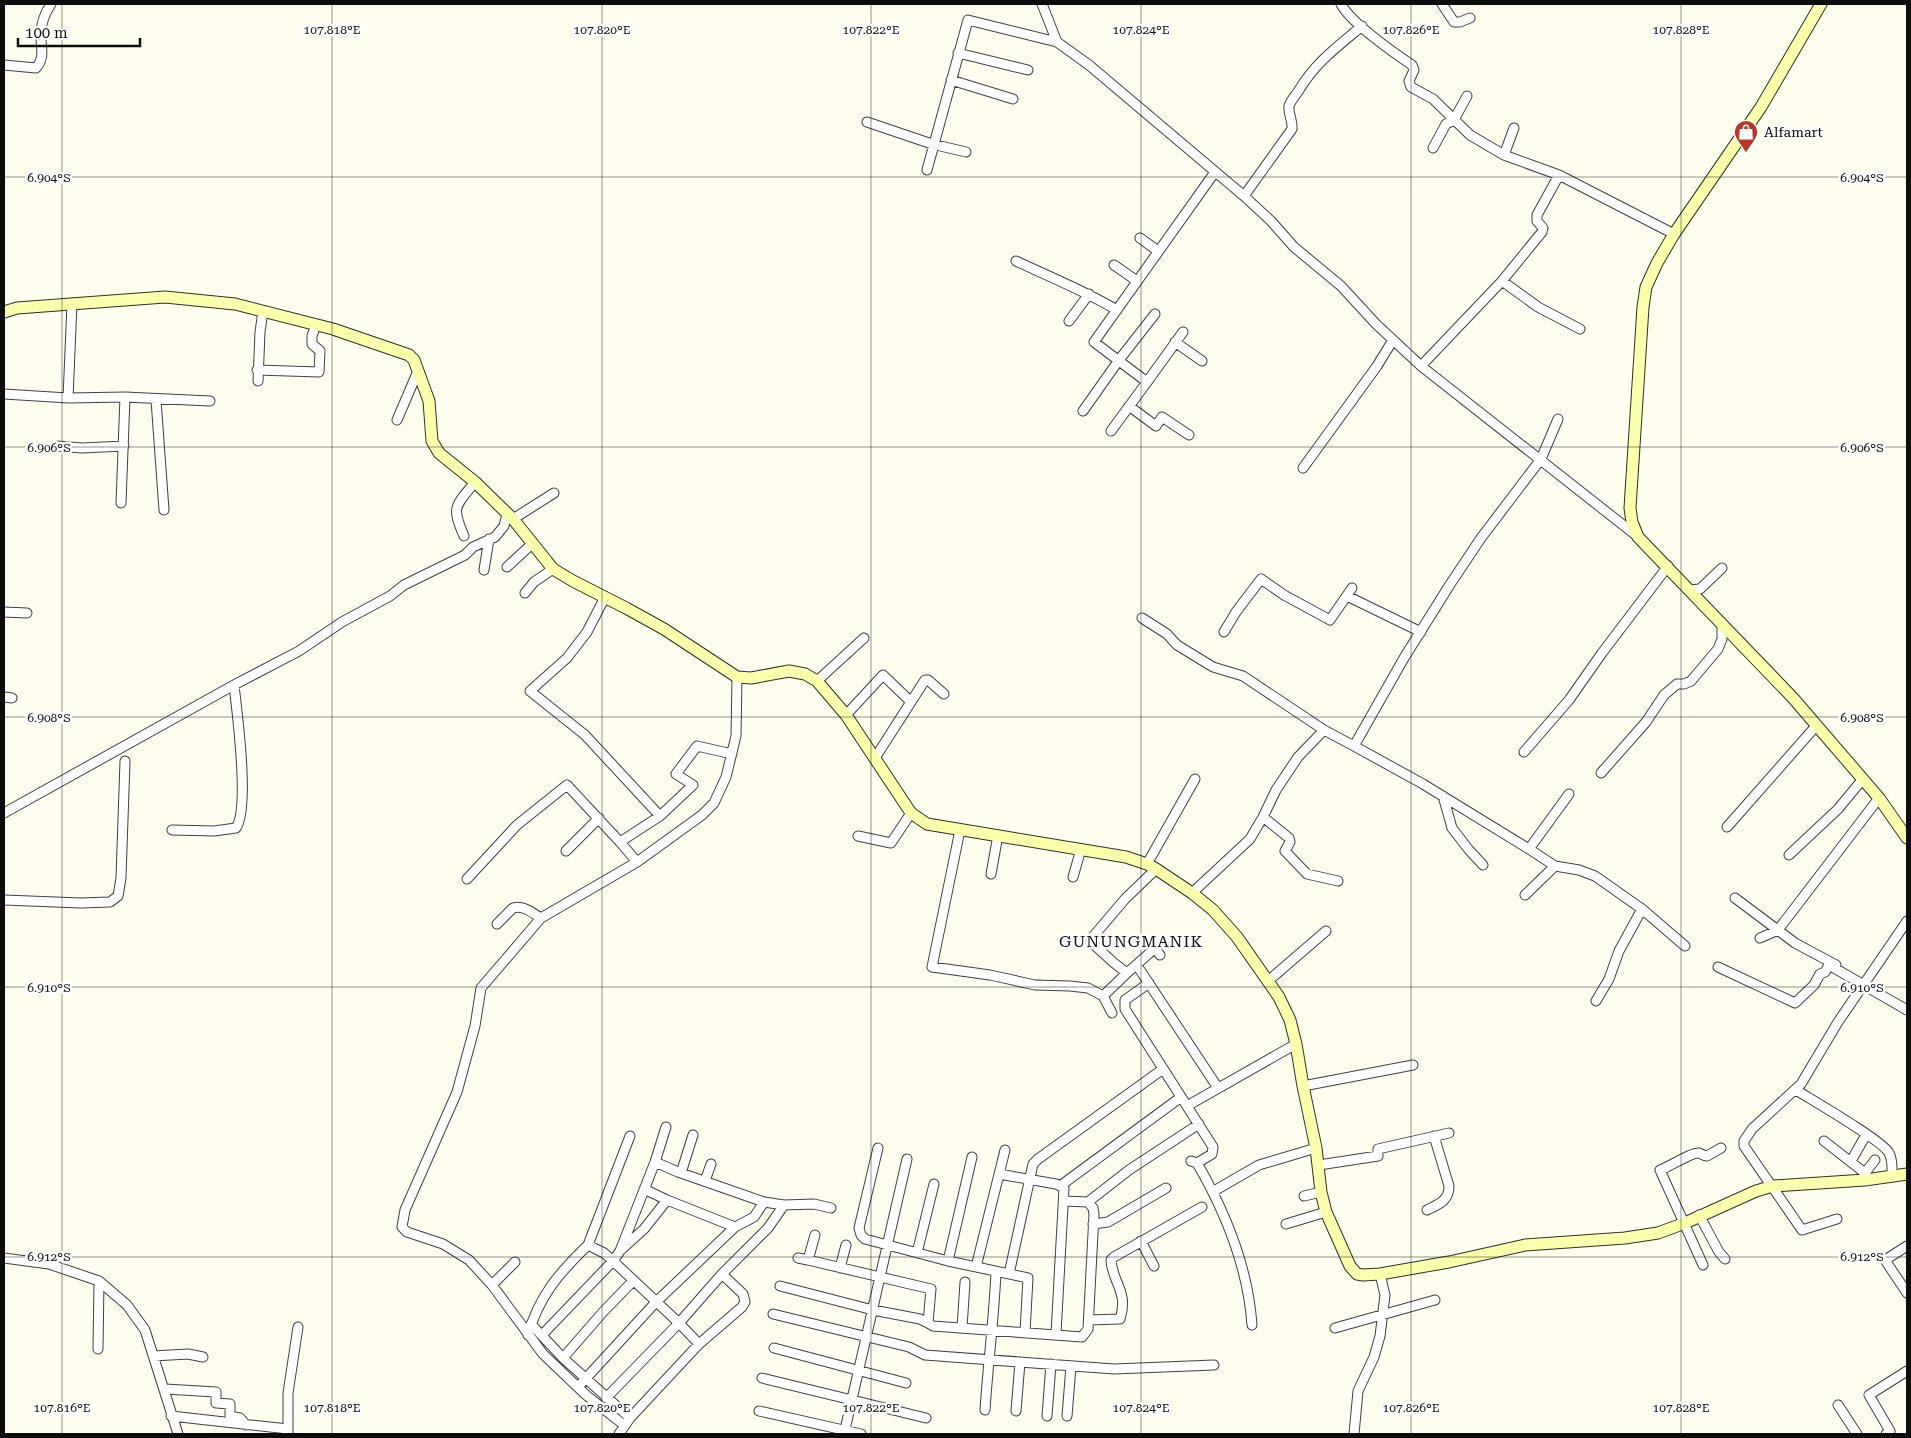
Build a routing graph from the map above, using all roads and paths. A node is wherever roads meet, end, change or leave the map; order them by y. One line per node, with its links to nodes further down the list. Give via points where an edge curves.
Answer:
1 (51, 4): 10 (street, via 42,24 39,65 36,68)
2 (1042, 4): 8 (street)
3 (1341, 4): 7 (street)
4 (1442, 4): 6 (street, via 1454,22)
5 (1821, 4): 26 (street, via 1761,107)
6 (1470, 18)
7 (1362, 26): 15 (street, via 1412,65 1411,87 1434,99); 25 (street, via 1308,74 1290,104 1292,129)
8 (1057, 42): 9 (street, via 968,20); 23 (street, via 1089,65)
9 (958, 53): 11 (street); 12 (street)
10 (4, 65)
11 (1028, 70)
12 (951, 80): 14 (street); 18 (street)
13 (1467, 96): 15 (street)
14 (1014, 99)
15 (1454, 120): 19 (street, via 1446,124); 21 (street, via 1470,135)
16 (867, 122): 18 (street)
17 (1514, 128): 21 (street)
18 (932, 144): 20 (street); 22 (street)
19 (1433, 148)
20 (966, 152)
21 (1504, 156): 24 (street)
22 (927, 170)
23 (1215, 172): 25 (street); 28 (street)
24 (1559, 176): 26 (street); 32 (street, via 1537,215 1542,232)
25 (1244, 196): 43 (street, via 1294,247 1341,286)
26 (1674, 234): 73 (street, via 1650,274 1643,307 1630,508)
27 (1140, 238): 28 (street)
28 (1158, 250): 31 (street)
29 (1016, 262): 33 (street)
30 (1114, 265): 31 (street)
31 (1137, 281): 35 (street)
32 (1502, 281): 41 (street, via 1538,307); 47 (street)
33 (1089, 294): 35 (street); 39 (street)
34 (72, 304): 36 (street, via 165,296 235,304); 37 (street); 53 (street)
35 (1117, 310): 45 (street, via 1094,342)
36 (264, 311): 40 (street); 48 (street)
37 (4, 312)
38 (1154, 314): 45 (street)
39 (1069, 321)
40 (316, 325): 48 (street, via 312,344 320,351 319,372); 49 (street, via 409,355)
41 (1580, 329)
42 (1183, 332): 44 (street)
43 (1393, 340): 47 (street); 66 (street)
44 (1175, 342): 46 (street); 51 (street)
45 (1118, 360): 51 (street); 58 (street)
46 (1202, 361)
47 (1421, 366): 65 (street)
48 (257, 370): 50 (street)
49 (418, 371): 60 (street); 67 (street, via 429,401 432,441 439,453)
50 (258, 381)
51 (1147, 382): 57 (street)
52 (4, 394): 53 (street)
53 (68, 398): 54 (street)
54 (125, 398): 55 (street); 64 (street)
55 (156, 400): 56 (street); 70 (street)
56 (210, 401)
57 (1129, 406): 61 (street); 62 (street, via 1156,426 1162,417)
58 (1083, 411)
59 (1558, 419): 65 (street)
60 (397, 420)
61 (1111, 430)
62 (1189, 435)
63 (56, 446): 64 (street)
64 (124, 446): 69 (street)
65 (1540, 459): 73 (street); 89 (street, via 1481,538)
66 (1304, 468)
67 (475, 482): 71 (street); 72 (street, via 456,507 456,518)
68 (554, 493): 71 (street)
69 (121, 503)
70 (164, 510)
71 (510, 516): 74 (street); 75 (street)
72 (464, 536)
73 (1638, 537): 76 (street)
74 (490, 539): 80 (street); 93 (street, via 455,561 404,585 299,650)
75 (532, 543): 77 (street); 79 (street)
76 (1668, 566): 81 (street); 100 (street, via 1569,700)
77 (507, 567)
78 (1722, 568): 81 (street, via 1700,589)
79 (553, 569): 82 (street); 83 (street)
80 (484, 570)
81 (1690, 590): 87 (street)
82 (525, 593)
83 (605, 598): 91 (street, via 664,629); 112 (street, via 587,632 567,658 530,691 585,735)
84 (4, 612): 85 (street)
85 (27, 613)
86 (1142, 618): 98 (street, via 1167,634 1177,645 1218,669 1243,676)
87 (1722, 623): 97 (street); 104 (street, via 1720,645 1710,661 1691,681 1677,684 1667,693)
88 (1224, 632): 89 (street, via 1261,579 1330,620 1350,592)
89 (1421, 632): 99 (street)
90 (864, 638): 92 (street)
91 (737, 677): 92 (street, via 751,678 789,671); 101 (street, via 736,736)
92 (816, 681): 96 (street)
93 (234, 685): 110 (street); 116 (street, via 241,754 240,823 236,828 214,831)
94 (944, 694): 95 (street, via 927,680)
95 (910, 701): 96 (street, via 883,675); 102 (street)
96 (846, 714): 102 (street)
97 (1816, 726): 106 (street); 115 (street)
98 (1324, 730): 99 (street); 113 (street, via 1298,757)
99 (1354, 746): 108 (street)
100 (1524, 752)
101 (732, 754): 112 (street, via 697,746 676,774 693,785); 126 (street, via 714,803)
102 (875, 758): 111 (street)
103 (124, 761): 137 (street, via 118,896 110,902)
104 (1601, 772)
105 (1195, 779): 128 (street)
106 (1862, 780): 109 (street); 125 (street, via 1838,809)
107 (1569, 794): 123 (street)
108 (1443, 796): 123 (street); 127 (street, via 1452,828)
109 (1879, 798): 120 (street); 142 (street)
110 (4, 813)
111 (911, 813): 117 (street, via 927,824); 119 (street, via 891,843)
112 (660, 816): 121 (street)
113 (1263, 817): 133 (street, via 1289,838 1285,851 1306,873); 134 (street, via 1250,839)
114 (599, 818): 121 (street); 124 (street); 132 (street, via 568,785 517,826)
115 (1727, 827)
116 (172, 830)
117 (960, 830): 118 (street); 153 (street, via 932,967 1034,985 1088,988)
118 (998, 835): 122 (street); 130 (street)
119 (858, 836)
120 (1907, 838)
121 (620, 842): 126 (street)
122 (1081, 849): 128 (street, via 1126,857); 131 (street)
123 (1529, 849): 129 (street)
124 (566, 851)
125 (1789, 855)
126 (636, 862): 139 (street)
127 (1483, 865)
128 (1152, 866): 134 (street); 149 (street, via 1091,938 1091,942)
129 (1555, 866): 135 (street); 138 (street, via 1595,876)
130 (991, 874)
131 (1073, 877)
132 (467, 879)
133 (1338, 881)
134 (1192, 893): 150 (street, via 1226,922)
135 (1525, 895)
136 (1735, 898): 142 (street)
137 (4, 900)
138 (1642, 909): 145 (street); 154 (street)
139 (541, 918): 141 (street, via 516,907); 242 (street, via 481,988 475,1026 457,1092 405,1210 402,1227 469,1260)
140 (1907, 921): 151 (street)
141 (497, 924)
142 (1778, 930): 144 (street); 151 (street)
143 (1326, 931): 150 (street)
144 (1760, 938)
145 (1685, 946)
146 (1160, 955): 149 (street, via 1153,950)
147 (1718, 967): 151 (street, via 1795,1003 1830,965)
148 (1140, 970): 152 (street)
149 (1127, 973): 153 (street)
150 (1268, 981): 157 (street, via 1290,1020)
151 (1864, 982): 155 (street); 162 (street)
152 (1149, 983): 159 (street, via 1125,1000 1125,1009); 161 (street)
153 (1103, 996): 156 (street)
154 (1596, 1001)
155 (1907, 1010)
156 (1112, 1013)
157 (1296, 1044): 160 (street); 161 (street)
158 (1413, 1065): 160 (street)
159 (1163, 1069): 163 (street); 189 (street, via 1038,1159 1033,1164)
160 (1303, 1086): 174 (street)
161 (1218, 1088): 164 (street)
162 (1796, 1090): 168 (street); 193 (street, via 1752,1129 1744,1141 1744,1146)
163 (1181, 1097): 164 (street); 192 (street)
164 (1187, 1106): 165 (street)
165 (1198, 1124): 196 (street, via 1214,1151 1194,1162); 202 (street)
166 (666, 1128): 181 (street)
167 (1449, 1133): 171 (street)
168 (1866, 1134): 180 (street); 188 (street, via 1888,1151)
169 (693, 1135): 184 (street)
170 (630, 1136): 216 (street)
171 (1434, 1136): 183 (street, via 1378,1148 1378,1156); 206 (street, via 1449,1193 1444,1202)
172 (1824, 1141): 180 (street)
173 (878, 1148): 218 (street, via 859,1228 865,1239)
174 (1316, 1148): 183 (street); 196 (street, via 1259,1165)
175 (1721, 1148): 210 (street, via 1707,1156 1699,1153 1686,1157 1660,1170)
176 (1005, 1150): 185 (street)
177 (972, 1157): 227 (street)
178 (908, 1159): 218 (street)
179 (1875, 1160): 187 (street)
180 (1851, 1161): 187 (street)
181 (655, 1162): 184 (street); 195 (street)
182 (711, 1164): 190 (street)
183 (1319, 1165): 197 (street)
184 (681, 1173): 190 (street)
185 (999, 1174): 189 (street); 231 (street)
186 (1907, 1174): 188 (street)
187 (1865, 1177): 188 (street); 193 (street)
188 (1892, 1177)
189 (1029, 1180): 192 (street); 235 (street)
190 (705, 1182): 201 (street)
191 (934, 1184): 221 (street)
192 (1060, 1186): 200 (street, via 1064,1188)
193 (1773, 1186): 208 (street); 209 (street, via 1802,1230)
194 (1166, 1188): 211 (street, via 1108,1222)
195 (644, 1189): 199 (street); 220 (street)
196 (1214, 1192): 255 (street, via 1236,1245 1251,1302)
197 (1321, 1192): 198 (street); 207 (street)
198 (1304, 1196)
199 (667, 1200): 213 (street); 220 (street, via 644,1229)
200 (1064, 1201): 202 (street); 261 (street)
201 (764, 1202): 203 (street); 213 (street, via 754,1217)
202 (1088, 1202): 211 (street, via 1093,1208)
203 (784, 1205): 205 (street, via 814,1204); 234 (street, via 768,1228)
204 (1202, 1207): 215 (street)
205 (831, 1208)
206 (1427, 1210)
207 (1326, 1212): 212 (street); 236 (street, via 1354,1271 1361,1275)
208 (1699, 1216): 210 (street); 224 (street)
209 (1837, 1219)
210 (1685, 1223): 229 (street); 236 (street, via 1658,1233 1625,1238 1525,1244)
211 (1093, 1224): 251 (street)
212 (1286, 1224)
213 (735, 1226): 247 (street)
214 (815, 1235): 225 (street)
215 (1141, 1241): 230 (street); 251 (street, via 1111,1260 1121,1289 1120,1319)
216 (588, 1245): 226 (street); 254 (street, via 542,1297)
217 (846, 1245): 232 (street)
218 (888, 1246): 221 (street); 237 (street)
219 (1907, 1246): 245 (street, via 1885,1260)
220 (620, 1251): 226 (street)
221 (917, 1253): 227 (street)
222 (4, 1258): 239 (street, via 49,1264)
223 (798, 1258): 225 (street)
224 (1725, 1258)
225 (808, 1260): 232 (street)
226 (613, 1261): 240 (street); 263 (street)
227 (948, 1261): 231 (street)
228 (515, 1262): 242 (street)
229 (1704, 1265)
230 (1154, 1266)
231 (976, 1267): 233 (street)
232 (840, 1268): 237 (street)
233 (996, 1272): 235 (street); 259 (street, via 994,1321)
234 (722, 1274): 252 (street); 265 (street, via 742,1294 745,1302)
235 (1009, 1274): 260 (street, via 1028,1278)
236 (1380, 1274): 250 (street, via 1385,1295)
237 (881, 1278): 244 (street); 248 (street)
238 (933, 1279): 244 (street)
239 (99, 1280): 267 (street); 268 (street, via 127,1305 145,1330)
240 (633, 1281): 247 (street); 270 (street)
241 (965, 1282): 257 (street)
242 (492, 1285): 262 (street)
243 (780, 1286): 248 (street)
244 (932, 1289): 253 (street)
245 (1907, 1293)
246 (1434, 1300): 250 (street)
247 (656, 1302): 252 (street); 278 (street)
248 (873, 1310): 253 (street); 264 (street)
249 (773, 1314): 264 (street)
250 (1383, 1315): 258 (street); 300 (street, via 1374,1357 1358,1391)
251 (1089, 1320): 261 (street, via 1087,1332 1082,1337)
252 (679, 1323): 265 (street); 283 (street)
253 (928, 1323): 257 (street)
254 (531, 1324): 262 (street); 263 (street)
255 (1252, 1325)
256 (298, 1327): 295 (street, via 288,1393)
257 (962, 1328): 259 (street)
258 (1335, 1328)
259 (990, 1330): 260 (street); 271 (street)
260 (1025, 1332): 261 (street)
261 (1056, 1334)
262 (528, 1335): 281 (street)
263 (542, 1336): 270 (street)
264 (867, 1337): 271 (street, via 925,1355); 276 (street)
265 (698, 1344): 293 (street)
266 (774, 1348): 276 (street)
267 (98, 1349)
268 (153, 1356): 269 (street, via 188,1354); 282 (street)
269 (203, 1357)
270 (563, 1358): 278 (street)
271 (988, 1360): 272 (street); 286 (street)
272 (1020, 1362): 273 (street); 287 (street)
273 (1051, 1364): 275 (street); 290 (street)
274 (1214, 1365): 275 (street, via 1114,1369)
275 (1070, 1366): 291 (street)
276 (860, 1370): 280 (street); 284 (street)
277 (1907, 1371): 302 (street, via 1869,1395 1890,1431)
278 (586, 1378): 281 (street); 283 (street)
279 (762, 1378): 284 (street)
280 (906, 1383)
281 (578, 1387): 293 (street)
282 (165, 1388): 289 (street); 294 (street, via 216,1392 216,1403 230,1404 230,1416 240,1418)
283 (606, 1398): 293 (street)
284 (853, 1400): 292 (street); 296 (street)
285 (1838, 1405): 301 (street)
286 (985, 1410)
287 (1016, 1410)
288 (759, 1411): 296 (street)
289 (171, 1416): 294 (street); 297 (street)
290 (1048, 1416)
291 (1067, 1416)
292 (926, 1418)
293 (627, 1422): 298 (street)
294 (246, 1425): 295 (street)
295 (288, 1432)
296 (845, 1432): 299 (street)
297 (178, 1434)
298 (619, 1434)
299 (861, 1434)
300 (1354, 1434)
301 (1857, 1434)
302 (1886, 1434)

